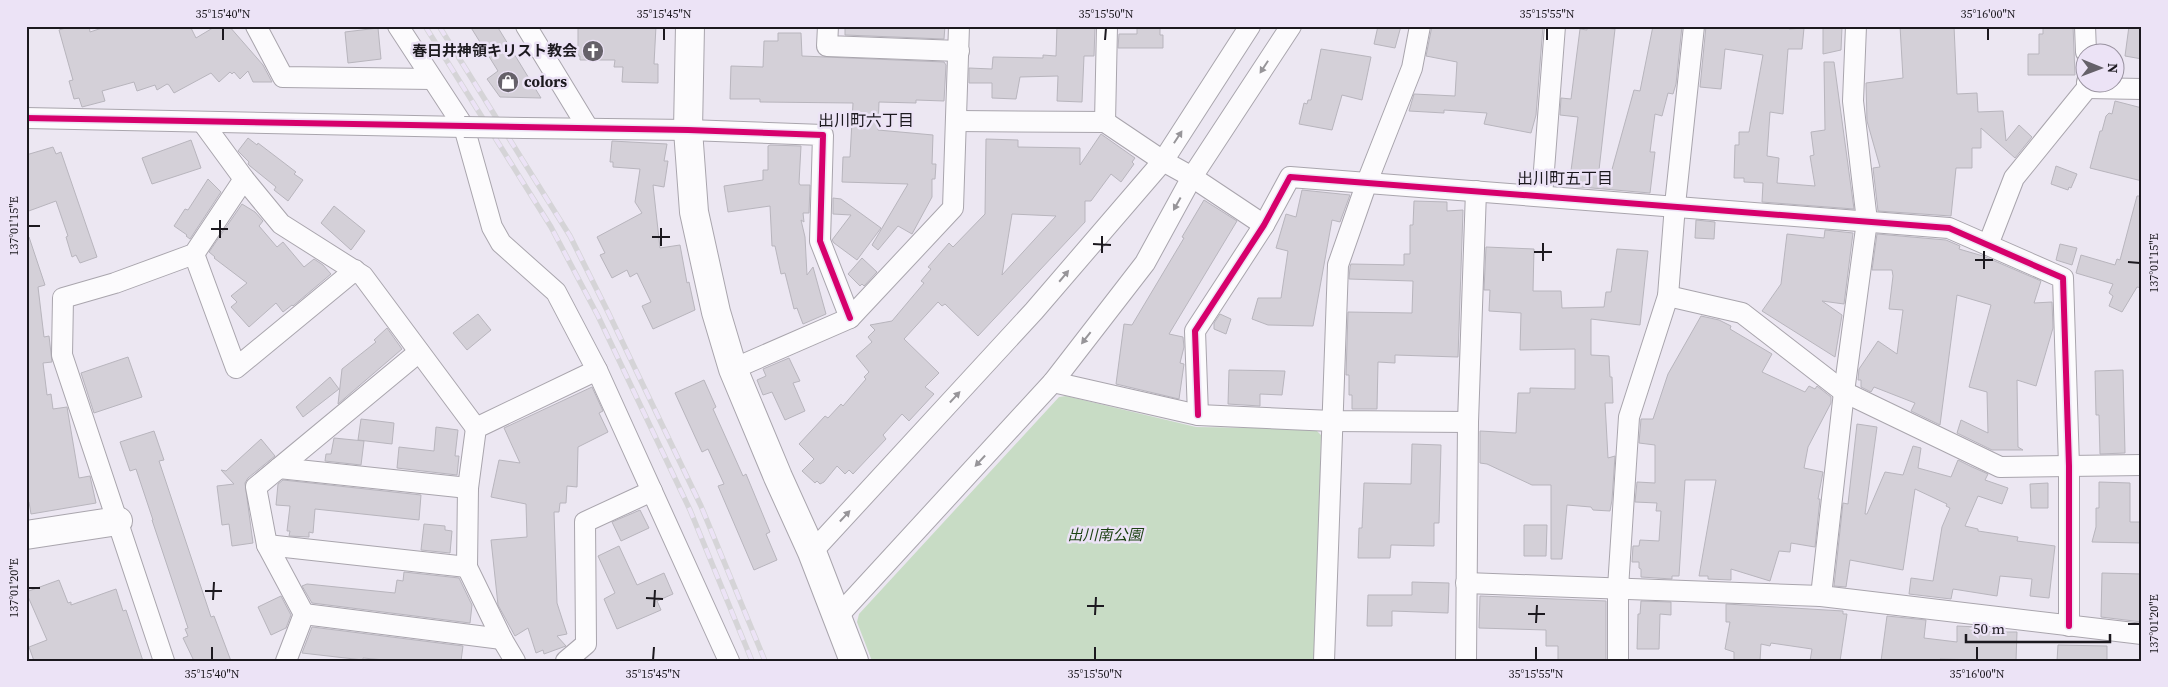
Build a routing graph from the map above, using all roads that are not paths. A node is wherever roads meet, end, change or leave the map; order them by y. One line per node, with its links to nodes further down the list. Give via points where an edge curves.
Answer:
1 (256, 26): 17 (street, via 283,77)
2 (398, 26): 17 (street)
3 (526, 26): 26 (street)
4 (690, 26): 27 (street)
5 (828, 26): 16 (street, via 827,46)
6 (959, 26): 16 (street)
7 (1107, 26): 23 (street)
8 (1250, 26): 28 (street, one-way to 8)
9 (1291, 26): 29 (street, one-way to 29)
10 (1420, 26): 31 (street, via 1412,68)
11 (1555, 26): 33 (street)
12 (1694, 26): 34 (street)
13 (1856, 26): 35 (street, via 1853,101)
14 (2086, 26): 15 (street)
15 (2086, 42)
16 (959, 52): 22 (street)
17 (432, 79): 25 (street)
18 (2126, 88): 19 (street)
19 (2142, 89)
20 (2082, 92): 37 (street, via 2014,178)
21 (26, 118): 24 (street)
22 (957, 121): 23 (street); 41 (street, via 953,208)
23 (1105, 122): 28 (street)
24 (202, 123): 25 (street); 30 (street)
25 (464, 127): 26 (street, bridge); 44 (street, via 492,227 501,243 556,292)
26 (588, 128): 27 (street)
27 (688, 130): 41 (street, via 823,135 820,241); 43 (street, via 694,212 716,312)
28 (1163, 161): 29 (street); 59 (street, one-way to 28, via 1034,311)
29 (1192, 177): 36 (street); 45 (street, one-way to 45, via 1145,263)
30 (244, 179): 38 (street); 39 (street, via 281,224)
31 (1367, 182): 32 (street); 36 (street, via 1290,177); 48 (street, via 1338,265)
32 (1476, 191): 33 (street); 49 (street)
33 (1542, 196): 34 (street)
34 (1675, 206): 35 (street); 40 (street)
35 (1868, 221): 37 (street, via 1949,228); 46 (street)
36 (1264, 225): 47 (street, via 1195,332)
37 (1988, 245): 52 (street, via 2063,278)
38 (194, 254): 39 (street, via 236,368); 56 (street, via 63,298 62,355)
39 (355, 270): 42 (street, via 363,276)
40 (1668, 296): 46 (street, via 1742,313); 62 (street, via 1629,418)
41 (850, 318): 43 (street)
42 (419, 352): 50 (street); 53 (street)
43 (734, 368): 59 (street)
44 (597, 370): 50 (street); 55 (street)
45 (1053, 382): 47 (street); 65 (street, one-way to 65)
46 (1844, 392): 52 (street, via 2000,467); 63 (street)
47 (1198, 415): 48 (street)
48 (1332, 421): 49 (street); 75 (street)
49 (1468, 422): 61 (street)
50 (476, 428): 54 (street)
51 (2142, 465): 52 (street)
52 (2069, 466): 66 (street)
53 (279, 468): 54 (street); 58 (street, via 256,487)
54 (468, 488): 60 (street)
55 (652, 491): 69 (street); 73 (street, via 585,522 586,644)
56 (118, 521): 57 (street); 70 (street)
57 (26, 535)
58 (267, 544): 60 (street); 64 (street)
59 (812, 552): 65 (street)
60 (467, 566): 68 (street)
61 (1466, 583): 62 (street); 76 (street)
62 (1618, 588): 63 (street); 77 (street)
63 (1821, 596): 66 (street)
64 (304, 614): 68 (street); 71 (street)
65 (837, 616): 74 (street)
66 (2069, 626): 67 (street)
67 (2142, 634)
68 (502, 639): 72 (street)
69 (723, 658)
70 (164, 661)
71 (286, 661)
72 (515, 661)
73 (566, 661)
74 (854, 661)
75 (1324, 661)
76 (1466, 661)
77 (1618, 661)

